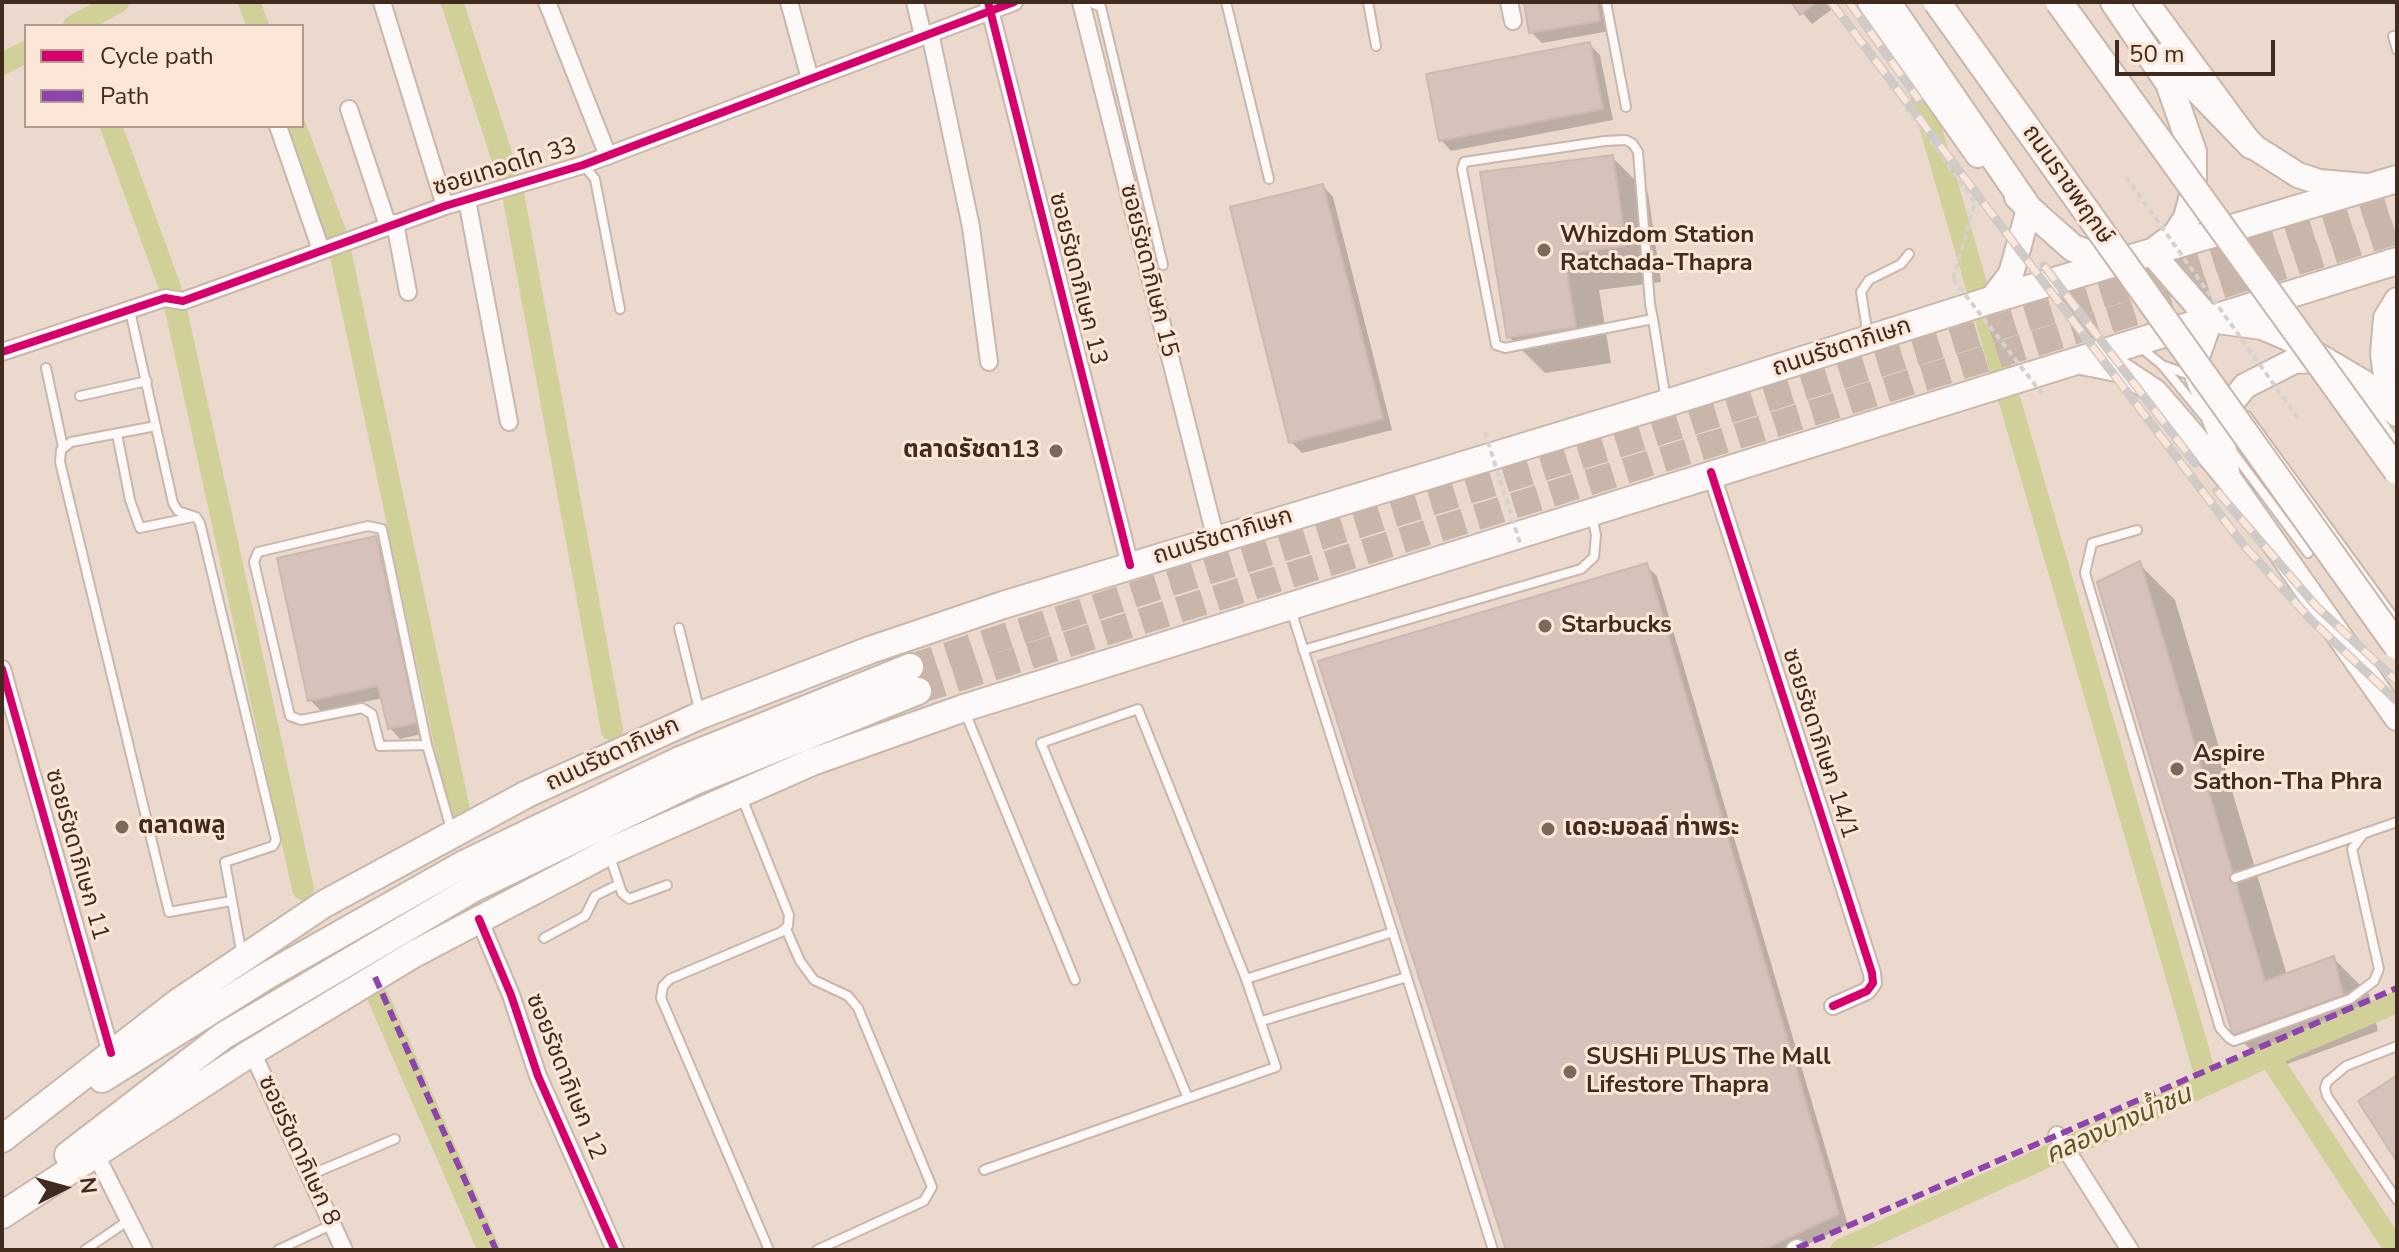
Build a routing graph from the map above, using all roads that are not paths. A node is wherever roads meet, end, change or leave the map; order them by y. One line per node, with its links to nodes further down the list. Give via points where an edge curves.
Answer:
1 (382, 2): 35 (street)
2 (547, 2): 29 (street)
3 (789, 2): 24 (street)
4 (915, 2): 20 (street)
5 (1014, 2): 18 (street, ซอยเทอดไท 33)
6 (1081, 2): 76 (street, ซอยรัชดาภิเษก 15)
7 (1089, 2): 42 (lane, via 1101,7)
8 (1226, 2): 31 (lane)
9 (1368, 2): 22 (lane)
10 (1509, 2): 19 (street)
11 (1606, 2): 25 (lane)
12 (1870, 2): 36 (main road, ถนนราชพฤกษ์, via 1969,145)
13 (1887, 2): 36 (main road)
14 (1937, 2): 82 (main road, ถนนราชพฤกษ์, bridge)
15 (2059, 2): 70 (main road, bridge)
16 (2116, 2): 28 (main road); 39 (main road, via 2169,83 2193,152 2187,218 2176,235)
17 (2146, 2): 28 (main road)
18 (988, 6): 20 (street, ซอยเทอดไท 33); 78 (street, ซอยรัชดาภิเษก 13)
19 (1513, 21)
20 (926, 34): 24 (street, ซอยเทอดไท 33); 54 (street, via 971,227)
21 (2393, 36): 23 (lane)
22 (1376, 46)
23 (2397, 50)
24 (810, 79): 29 (street, ซอยเทอดไท 33)
25 (1626, 107)
26 (349, 109): 37 (street)
27 (279, 128): 38 (street)
28 (2251, 145): 33 (main road, via 2298,175)
29 (608, 156): 30 (street, ซอยเทอดไท 33)
30 (583, 165): 34 (street, ซอยเทอดไท 33); 46 (lane, via 595,179)
31 (1269, 179)
32 (2397, 179): 33 (main road, ถนนรัชดาภิเษก)
33 (2368, 186): 39 (main road, ถนนรัชดาภิเษก)
34 (467, 200): 35 (street, ซอยเทอดไท 33); 64 (street)
35 (445, 206): 37 (street, ซอยเทอดไท 33)
36 (2029, 209): 39 (main road, via 2073,248 2092,255); 44 (main road, ถนนราชพฤกษ์, via 2011,274)
37 (391, 225): 38 (street, ซอยเทอดไท 33); 43 (street)
38 (321, 250): 47 (street, ซอยเทอดไท 33, via 183,301 165,298)
39 (2151, 252): 44 (main road, ถนนรัชดาภิเษก); 49 (main road)
40 (1909, 254): 50 (lane, via 1901,264 1869,280 1861,292)
41 (2397, 261): 49 (main road)
42 (1163, 265)
43 (408, 292)
44 (1991, 300): 50 (main road, ถนนรัชดาภิเษก)
45 (2397, 300): 63 (main road, via 2386,318 2383,354)
46 (620, 309)
47 (130, 311): 52 (street, ซอยเทอดไท 33); 59 (lane)
48 (1653, 319): 48 (lane, via 1638,152 1633,144 1605,141 1464,162 1496,345 1505,348); 62 (lane)
49 (2210, 320): 51 (main road); 56 (main road, via 2262,327); 58 (main road, via 2197,357)
50 (1868, 340): 62 (main road, ถนนรัชดาภิเษก)
51 (2135, 343): 53 (main road); 55 (lane)
52 (3, 349)
53 (2076, 361): 71 (main road); 72 (main road, via 2122,370 2155,392)
54 (989, 362)
55 (2162, 365): 58 (lane); 67 (lane)
56 (2338, 366): 61 (main road, via 2294,361 2245,386); 63 (main road); 68 (lane)
57 (46, 368): 69 (lane)
58 (2198, 378): 61 (lane); 67 (main road)
59 (147, 381): 60 (lane); 65 (lane)
60 (80, 396)
61 (2232, 402): 67 (main road); 80 (lane, via 2258,428)
62 (1667, 403): 76 (main road, ถนนรัชดาภิเษก)
63 (2396, 414)
64 (509, 422)
65 (156, 426): 66 (lane); 74 (lane, via 173,503)
66 (117, 434): 69 (lane); 74 (lane, via 140,528)
67 (2222, 437): 72 (main road); 77 (lane)
68 (2397, 444)
69 (63, 447): 99 (lane, via 60,462 169,912)
70 (2397, 471)
71 (1711, 472): 73 (main road); 108 (street, ซอยรัชดาภิเษก 14/1, via 1872,973 1867,991)
72 (2229, 479): 87 (main road)
73 (1591, 511): 79 (main road); 83 (lane, via 1594,557 1581,569)
74 (194, 517): 99 (lane, via 200,523 276,842 225,861)
75 (2137, 530): 98 (lane, via 2092,543 2085,573)
76 (1216, 540): 78 (main road, ถนนรัชดาภิเษก)
77 (2308, 553)
78 (1130, 565): 86 (main road, ถนนรัชดาภิเษก, via 870,650)
79 (1290, 605): 83 (lane); 85 (main road)
80 (2397, 622)
81 (679, 628): 86 (lane)
82 (2397, 646)
83 (1303, 650): 102 (lane)
84 (2, 669): 112 (street, ซอยรัชดาภิเษก 11)
85 (964, 708): 89 (main road); 107 (lane)
86 (701, 715): 92 (main road, ถนนรัชดาภิเษก)
87 (2397, 718)
88 (427, 745): 88 (lane, via 380,746 372,714 364,708 299,721 290,716 254,562 258,552 368,526 382,529); 92 (lane)
89 (740, 792): 93 (main road); 101 (lane, via 789,915)
90 (2397, 822): 91 (lane)
91 (2364, 833): 94 (lane); 98 (lane, via 2352,849 2379,969 2374,981 2350,999 2234,1041 2220,1028)
92 (452, 834): 104 (main road, ถนนรัชดาภิเษก, via 324,904)
93 (608, 852): 95 (lane); 100 (main road)
94 (2235, 878)
95 (619, 884): 96 (lane, via 629,899); 103 (lane, via 595,896 585,916)
96 (667, 885)
97 (2191, 893): 98 (lane)
98 (2179, 897)
99 (231, 901): 104 (lane)
100 (479, 919): 111 (main road); 129 (street, ซอยรัชดาภิเษก 12, via 538,1076)
101 (786, 929): 130 (lane, via 670,979 661,994); 131 (lane, via 814,980 848,996 858,1008 932,1187 924,1201)
102 (1393, 932): 105 (lane); 106 (lane)
103 (544, 938)
104 (243, 956): 112 (main road, ถนนรัชดาภิเษก)
105 (1407, 977): 109 (lane); 132 (lane)
106 (1246, 979): 109 (lane); 113 (lane, via 1138,709 1041,743)
107 (1075, 980)
108 (1833, 1006)
109 (1262, 1021): 113 (lane, via 1276,1067)
110 (2397, 1046): 121 (lane, via 2346,1066 2325,1088)
111 (252, 1052): 118 (main road); 120 (street, ซอยรัชดาภิเษก 8)
112 (111, 1053): 115 (main road, ถนนรัชดาภิเษก)
113 (1188, 1098): 119 (lane)
114 (2057, 1135): 133 (street)
115 (2, 1138)
116 (395, 1139): 120 (lane)
117 (2, 1147): 122 (main road, via 244,989 462,865 680,760 914,679 573,838 374,944 223,1036 123,1111)
118 (96, 1155): 122 (main road); 123 (street)
119 (984, 1170)
120 (310, 1175): 124 (street, ซอยรัชดาภิเษก 8)
121 (2397, 1200)
122 (2, 1214)
123 (129, 1220): 125 (lane); 126 (street)
124 (333, 1224): 127 (lane); 128 (street, ซอยรัชดาภิเษก 8)
125 (85, 1250)
126 (144, 1250)
127 (278, 1250)
128 (344, 1250)
129 (615, 1250)
130 (769, 1250)
131 (817, 1250)
132 (1493, 1250)
133 (2130, 1250)

